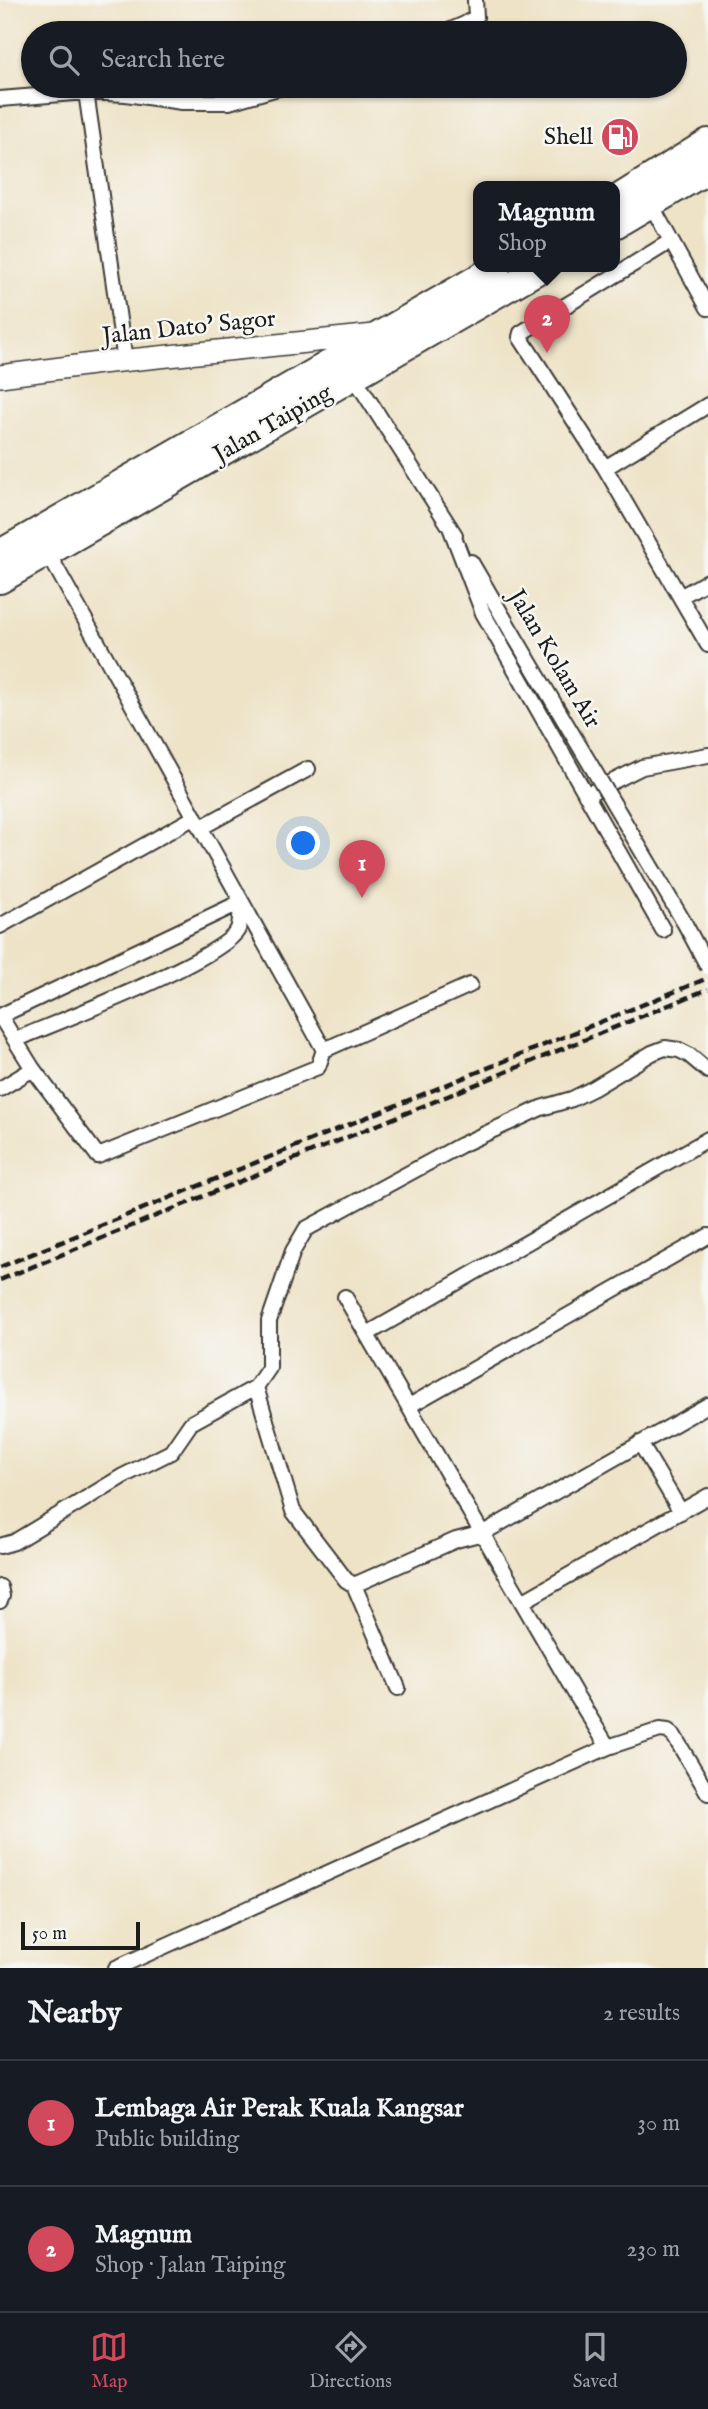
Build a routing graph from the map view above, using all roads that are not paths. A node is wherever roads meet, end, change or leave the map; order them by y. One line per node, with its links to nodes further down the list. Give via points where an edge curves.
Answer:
1 (475, 0): 2 (street, via 477,16)
2 (470, 21)
3 (21, 97): 7 (street)
4 (87, 98): 18 (street)
5 (154, 98): 6 (street, via 229,102)
6 (243, 98)
7 (0, 99)
8 (708, 142): 10 (highway)
9 (708, 170): 10 (highway)
10 (646, 194): 11 (highway); 12 (highway); 13 (street)
11 (620, 199)
12 (620, 220)
13 (671, 241): 16 (street); 23 (street, via 521,333)
14 (489, 272): 17 (highway, Jalan Taiping)
15 (535, 272): 21 (highway, Jalan Taiping)
16 (708, 308)
17 (384, 334): 18 (main road, Jalan Dato' Sagor); 20 (highway, Jalan Taiping)
18 (125, 361): 19 (main road, Jalan Dato' Sagor)
19 (0, 376)
20 (308, 377): 21 (highway); 26 (highway, Jalan Taiping)
21 (355, 377): 24 (street, Jalan Kolam Air); 25 (highway, Jalan Taiping)
22 (708, 405): 23 (street)
23 (605, 468): 29 (street)
24 (450, 527): 33 (street, via 483,613); 38 (street, Jalan Kolam Air, bridge)
25 (48, 553): 26 (highway); 27 (highway, Jalan Taiping); 34 (street)
26 (0, 554)
27 (0, 580)
28 (708, 581): 29 (street)
29 (680, 597): 30 (street)
30 (708, 645)
31 (708, 755): 33 (street, via 642,767)
32 (308, 769): 34 (street)
33 (586, 795): 37 (street)
34 (197, 822): 35 (street); 36 (street)
35 (241, 902): 40 (street); 41 (street, via 237,930 223,946 193,964); 42 (street)
36 (0, 926)
37 (663, 930)
38 (708, 967)
39 (470, 985): 42 (street)
40 (0, 1016): 41 (street)
41 (15, 1040): 43 (street)
42 (324, 1050): 43 (street, via 318,1066 98,1156)
43 (33, 1069): 45 (street)
44 (708, 1071): 50 (street, via 679,1049 664,1048 572,1099 541,1108 461,1145 306,1229 293,1251 270,1321 269,1368)
45 (0, 1089)
46 (708, 1139): 49 (street)
47 (708, 1236): 52 (street)
48 (345, 1297): 49 (street)
49 (367, 1334): 52 (street)
50 (256, 1387): 57 (street, via 191,1423 171,1452); 58 (street, via 293,1511)
51 (708, 1405): 53 (street)
52 (409, 1406): 56 (street)
53 (640, 1443): 55 (street); 56 (street)
54 (708, 1496): 55 (street)
55 (681, 1511): 61 (street)
56 (483, 1534): 58 (street, via 456,1540); 61 (street)
57 (0, 1546)
58 (354, 1585): 62 (street)
59 (0, 1587): 60 (street)
60 (0, 1601)
61 (522, 1602): 63 (street)
62 (398, 1688)
63 (608, 1747): 64 (street, via 668,1731); 65 (street)
64 (708, 1793)
65 (116, 1968)

